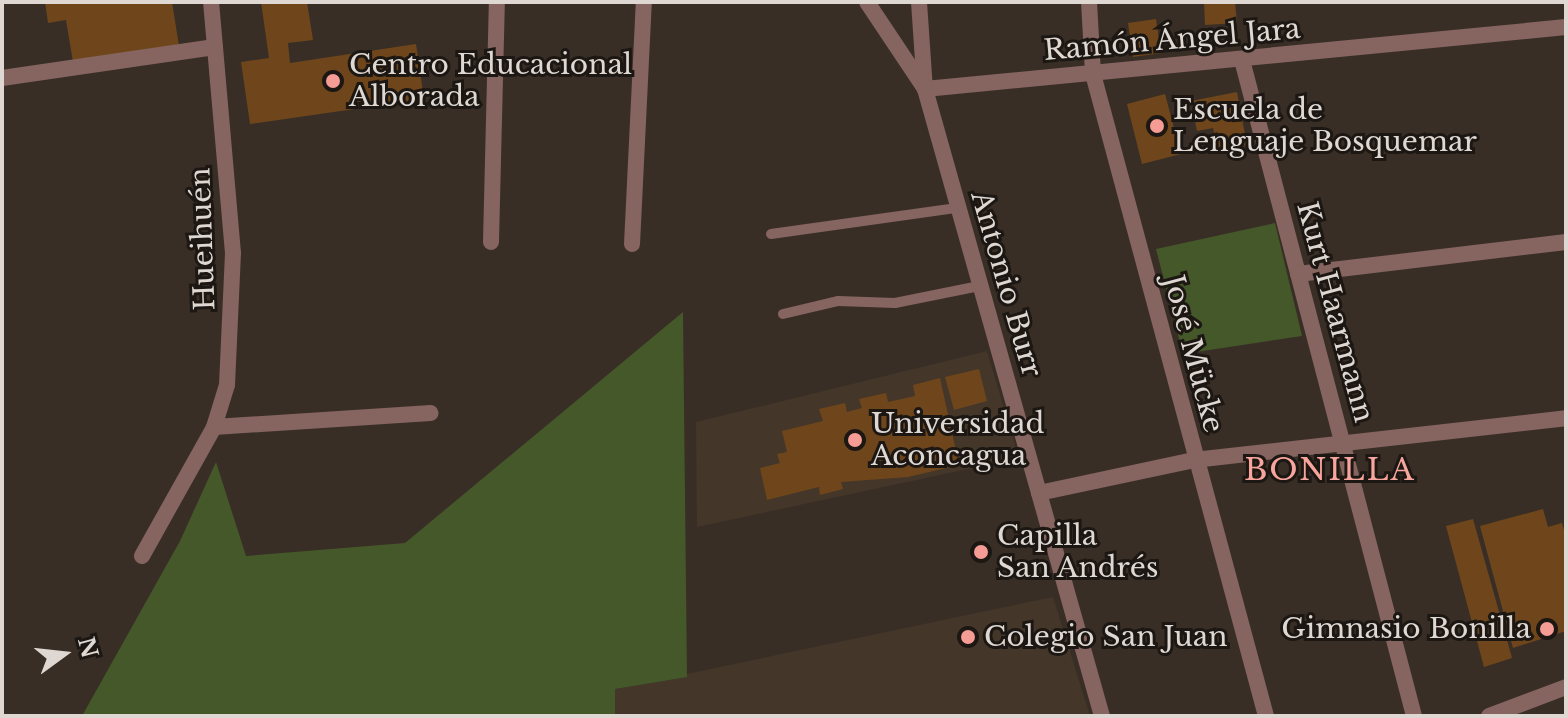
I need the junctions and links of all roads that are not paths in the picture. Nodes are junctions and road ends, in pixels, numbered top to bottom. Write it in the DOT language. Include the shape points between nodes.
graph roads {
  1 [pos="211,2"];
  2 [pos="497,2"];
  3 [pos="644,2"];
  4 [pos="867,2"];
  5 [pos="919,2"];
  6 [pos="1089,2"];
  7 [pos="1566,27"];
  8 [pos="215,47"];
  9 [pos="1242,60"];
  10 [pos="1093,74"];
  11 [pos="2,78"];
  12 [pos="925,89"];
  13 [pos="957,208"];
  14 [pos="771,234"];
  15 [pos="491,242"];
  16 [pos="1566,242"];
  17 [pos="632,244"];
  18 [pos="1298,274"];
  19 [pos="979,286"];
  20 [pos="783,314"];
  21 [pos="431,413"];
  22 [pos="1566,418"];
  23 [pos="214,427"];
  24 [pos="1342,442"];
  25 [pos="1194,460"];
  26 [pos="1039,493"];
  27 [pos="142,556"];
  28 [pos="1566,687"];
  29 [pos="1102,716"];
  30 [pos="1266,716"];
  31 [pos="1414,716"];
  32 [pos="1489,716"];
  1 -- 8 [label="street, Hueihuén"];
  2 -- 15 [label="street"];
  3 -- 17 [label="street"];
  4 -- 12 [label="street"];
  5 -- 12 [label="street, Antonio Burr"];
  6 -- 10 [label="street, José Mücke"];
  7 -- 9 [label="street, Ramón Ángel Jara"];
  8 -- 11 [label="street"];
  8 -- 23 [label="street, Hueihuén" via="233,282 227,385"];
  9 -- 10 [label="street, Ramón Ángel Jara"];
  9 -- 18 [label="street, Kurt Haarmann"];
  10 -- 12 [label="street, Ramón Ángel Jara"];
  10 -- 25 [label="street, José Mücke"];
  12 -- 13 [label="street, Antonio Burr"];
  13 -- 14 [label="lane"];
  13 -- 19 [label="street, Antonio Burr"];
  16 -- 18 [label="street"];
  18 -- 24 [label="street, Kurt Haarmann"];
  19 -- 20 [label="lane" via="895,303 838,301"];
  19 -- 26 [label="street, Antonio Burr"];
  21 -- 23 [label="street"];
  22 -- 24 [label="street"];
  23 -- 27 [label="street, Hueihuén"];
  24 -- 25 [label="street"];
  24 -- 31 [label="street, Kurt Haarmann"];
  25 -- 26 [label="street"];
  25 -- 30 [label="street, José Mücke"];
  26 -- 29 [label="street, Antonio Burr"];
  28 -- 32 [label="street"];
}
